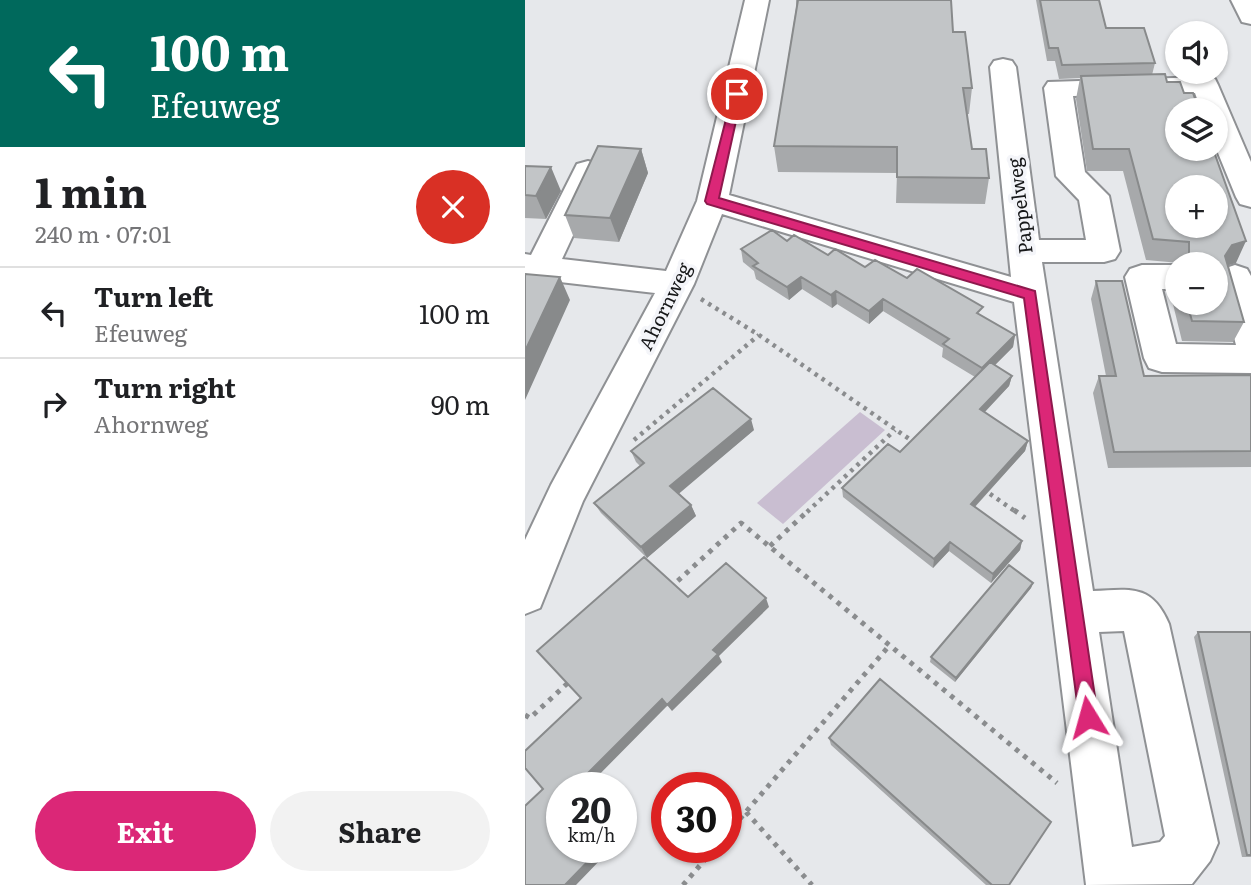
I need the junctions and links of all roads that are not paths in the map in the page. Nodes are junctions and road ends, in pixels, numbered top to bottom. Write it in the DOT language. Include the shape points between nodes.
graph roads {
  1 [pos="757,0"];
  2 [pos="1243,0"];
  3 [pos="1251,16"];
  4 [pos="1003,67"];
  5 [pos="1210,98"];
  6 [pos="1228,140"];
  7 [pos="592,162"];
  8 [pos="1251,197"];
  9 [pos="712,201"];
  10 [pos="1024,251"];
  11 [pos="1104,251"];
  12 [pos="533,266"];
  13 [pos="1142,277"];
  14 [pos="1165,277"];
  15 [pos="1234,277"];
  16 [pos="677,284"];
  17 [pos="1030,295"];
  18 [pos="1251,340"];
  19 [pos="1235,359"];
  20 [pos="1251,380"];
  21 [pos="527,579"];
  22 [pos="1074,612"];
  23 [pos="1111,881"];
  1 -- 9 [label="street, Ahornweg"];
  2 -- 3 [label="street"];
  4 -- 10 [label="street, Pappelweg"];
  5 -- 11 [label="street" via="1205,85 1058,88 1071,177 1094,196"];
  6 -- 8 [label="street"];
  7 -- 12 [label="street"];
  9 -- 16 [label="street, Ahornweg"];
  9 -- 17 [label="street"];
  10 -- 11 [label="street"];
  10 -- 17 [label="street, Pappelweg"];
  11 -- 13 [label="street"];
  12 -- 16 [label="street"];
  13 -- 14 [label="street"];
  13 -- 19 [label="street" via="1162,358"];
  15 -- 18 [label="street"];
  16 -- 21 [label="street, Ahornweg"];
  17 -- 22 [label="street, Pappelweg"];
  19 -- 20 [label="street" via="1243,380"];
  22 -- 23 [label="street, Pappelweg"];
  22 -- 23 [label="street" via="1134,610 1147,624 1192,843 1174,866"];
}
